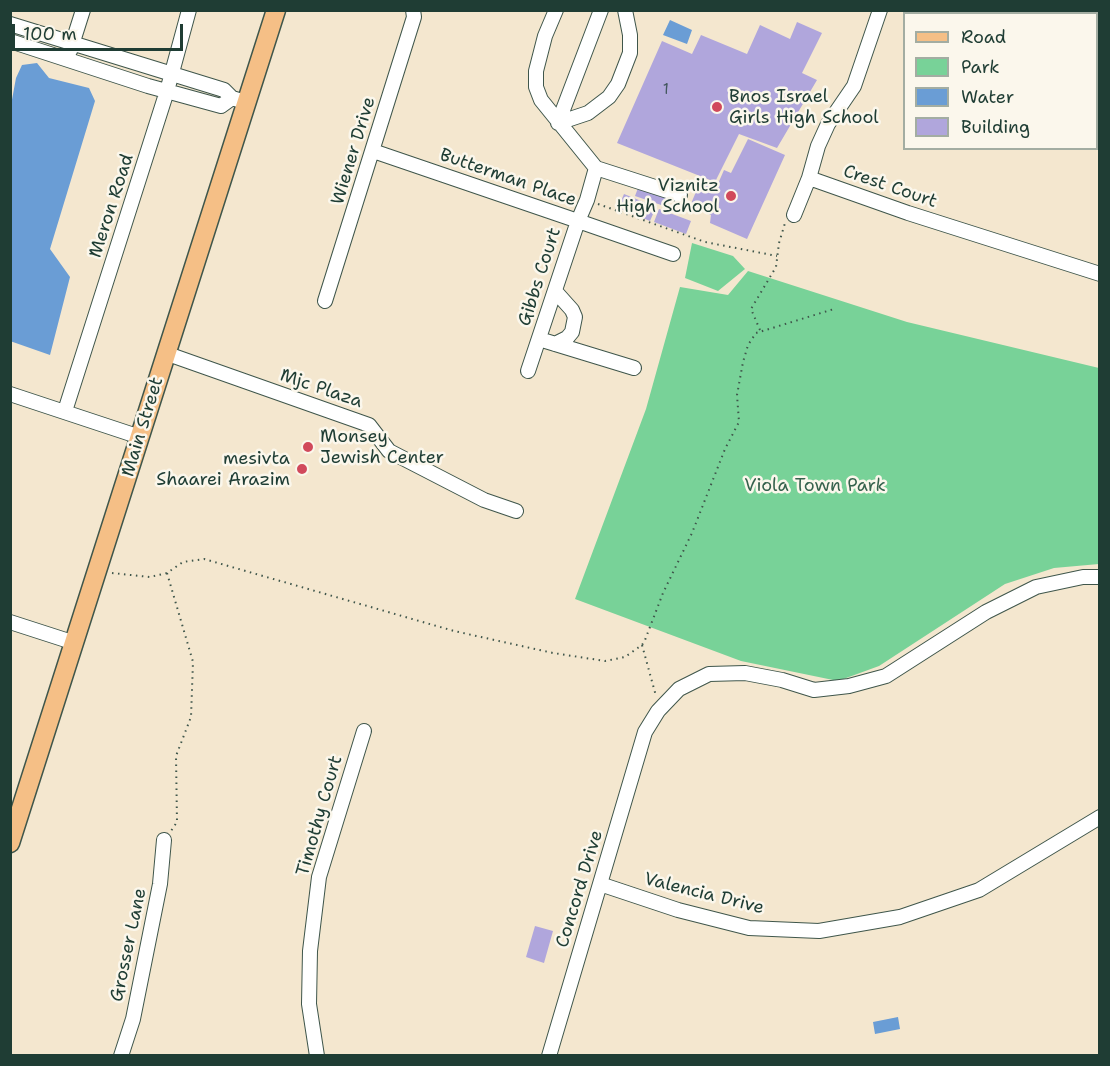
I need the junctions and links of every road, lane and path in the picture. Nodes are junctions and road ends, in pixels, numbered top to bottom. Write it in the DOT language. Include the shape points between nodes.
graph roads {
  1 [pos="83,10"];
  2 [pos="189,10"];
  3 [pos="276,10"];
  4 [pos="413,10"];
  5 [pos="556,10"];
  6 [pos="601,10"];
  7 [pos="625,10"];
  8 [pos="880,10"];
  9 [pos="10,24"];
  10 [pos="10,41"];
  11 [pos="72,43"];
  12 [pos="68,59"];
  13 [pos="171,74"];
  14 [pos="167,91"];
  15 [pos="239,100"];
  16 [pos="558,123"];
  17 [pos="373,151"];
  18 [pos="596,168"];
  19 [pos="809,177"];
  20 [pos="680,195"];
  21 [pos="587,200"];
  22 [pos="794,215"];
  23 [pos="578,221"];
  24 [pos="673,254"];
  25 [pos="777,256"];
  26 [pos="1100,274"];
  27 [pos="555,291"];
  28 [pos="325,302"];
  29 [pos="834,309"];
  30 [pos="760,332"];
  31 [pos="539,339"];
  32 [pos="555,344"];
  33 [pos="165,353"];
  34 [pos="634,368"];
  35 [pos="528,371"];
  36 [pos="10,394"];
  37 [pos="65,411"];
  38 [pos="140,437"];
  39 [pos="516,511"];
  40 [pos="109,572"];
  41 [pos="167,573"];
  42 [pos="1100,577"];
  43 [pos="10,622"];
  44 [pos="75,643"];
  45 [pos="642,645"];
  46 [pos="665,704"];
  47 [pos="364,731"];
  48 [pos="1100,817"];
  49 [pos="164,840"];
  50 [pos="10,843"];
  51 [pos="600,884"];
  52 [pos="121,1056"];
  53 [pos="317,1056"];
  54 [pos="549,1056"];
  1 -- 11 [label="street"];
  2 -- 13 [label="street, Meron Road"];
  3 -- 15 [label="main road, Main Street"];
  4 -- 17 [label="street, Wiener Drive" via="414,18"];
  5 -- 16 [label="street" via="544,36 536,87"];
  6 -- 16 [label="street"];
  7 -- 16 [label="street" via="630,53 618,84 609,97 588,113"];
  8 -- 19 [label="street" via="854,86 828,124"];
  9 -- 11 [label="street"];
  10 -- 12 [label="street"];
  11 -- 12 [label="street"];
  11 -- 13 [label="street"];
  12 -- 14 [label="street"];
  13 -- 14 [label="street, Meron Road"];
  13 -- 15 [label="street" via="224,90"];
  14 -- 15 [label="street" via="221,106"];
  14 -- 37 [label="street, Meron Road"];
  15 -- 33 [label="main road, Main Street"];
  16 -- 18 [label="street"];
  17 -- 23 [label="street, Butterman Place"];
  17 -- 28 [label="street, Wiener Drive"];
  18 -- 20 [label="street"];
  18 -- 21 [label="street, Butterman Place"];
  19 -- 22 [label="street"];
  19 -- 26 [label="street, Crest Court"];
  21 -- 23 [label="street, Butterman Place"];
  21 -- 25 [label="path" via="705,242"];
  22 -- 25 [label="path" via="784,224"];
  23 -- 24 [label="street, Gibbs Court"];
  23 -- 27 [label="street, Gibbs Court"];
  25 -- 30 [label="path" via="776,267 751,309"];
  27 -- 31 [label="street, Gibbs Court"];
  27 -- 32 [label="street" via="575,317 572,332"];
  29 -- 30 [label="path"];
  30 -- 45 [label="path" via="748,345 743,362 737,395 739,422"];
  31 -- 32 [label="street"];
  31 -- 35 [label="street, Gibbs Court"];
  32 -- 34 [label="street"];
  33 -- 38 [label="main road, Main Street"];
  33 -- 39 [label="street, Mjc Plaza" via="369,425 389,451 484,500"];
  36 -- 37 [label="street"];
  37 -- 38 [label="street"];
  38 -- 44 [label="main road, Main Street"];
  40 -- 41 [label="path" via="150,577"];
  41 -- 45 [label="path" via="183,562 204,559 454,631 605,661 625,657"];
  41 -- 49 [label="path" via="193,662 191,717 176,756 177,822"];
  42 -- 46 [label="street, Concord Drive" via="1036,587 986,612 886,676 814,690 745,673 709,674 679,689"];
  43 -- 44 [label="street"];
  44 -- 50 [label="main road, Main Street"];
  45 -- 46 [label="path" via="656,695"];
  46 -- 51 [label="street, Concord Drive" via="645,732"];
  47 -- 53 [label="street, Timothy Court" via="319,878 309,1004"];
  48 -- 51 [label="street, Valencia Drive" via="978,890 900,917 819,932 749,928"];
  49 -- 52 [label="street, Grosser Lane" via="160,884 133,1019"];
  51 -- 54 [label="street, Concord Drive"];
}
